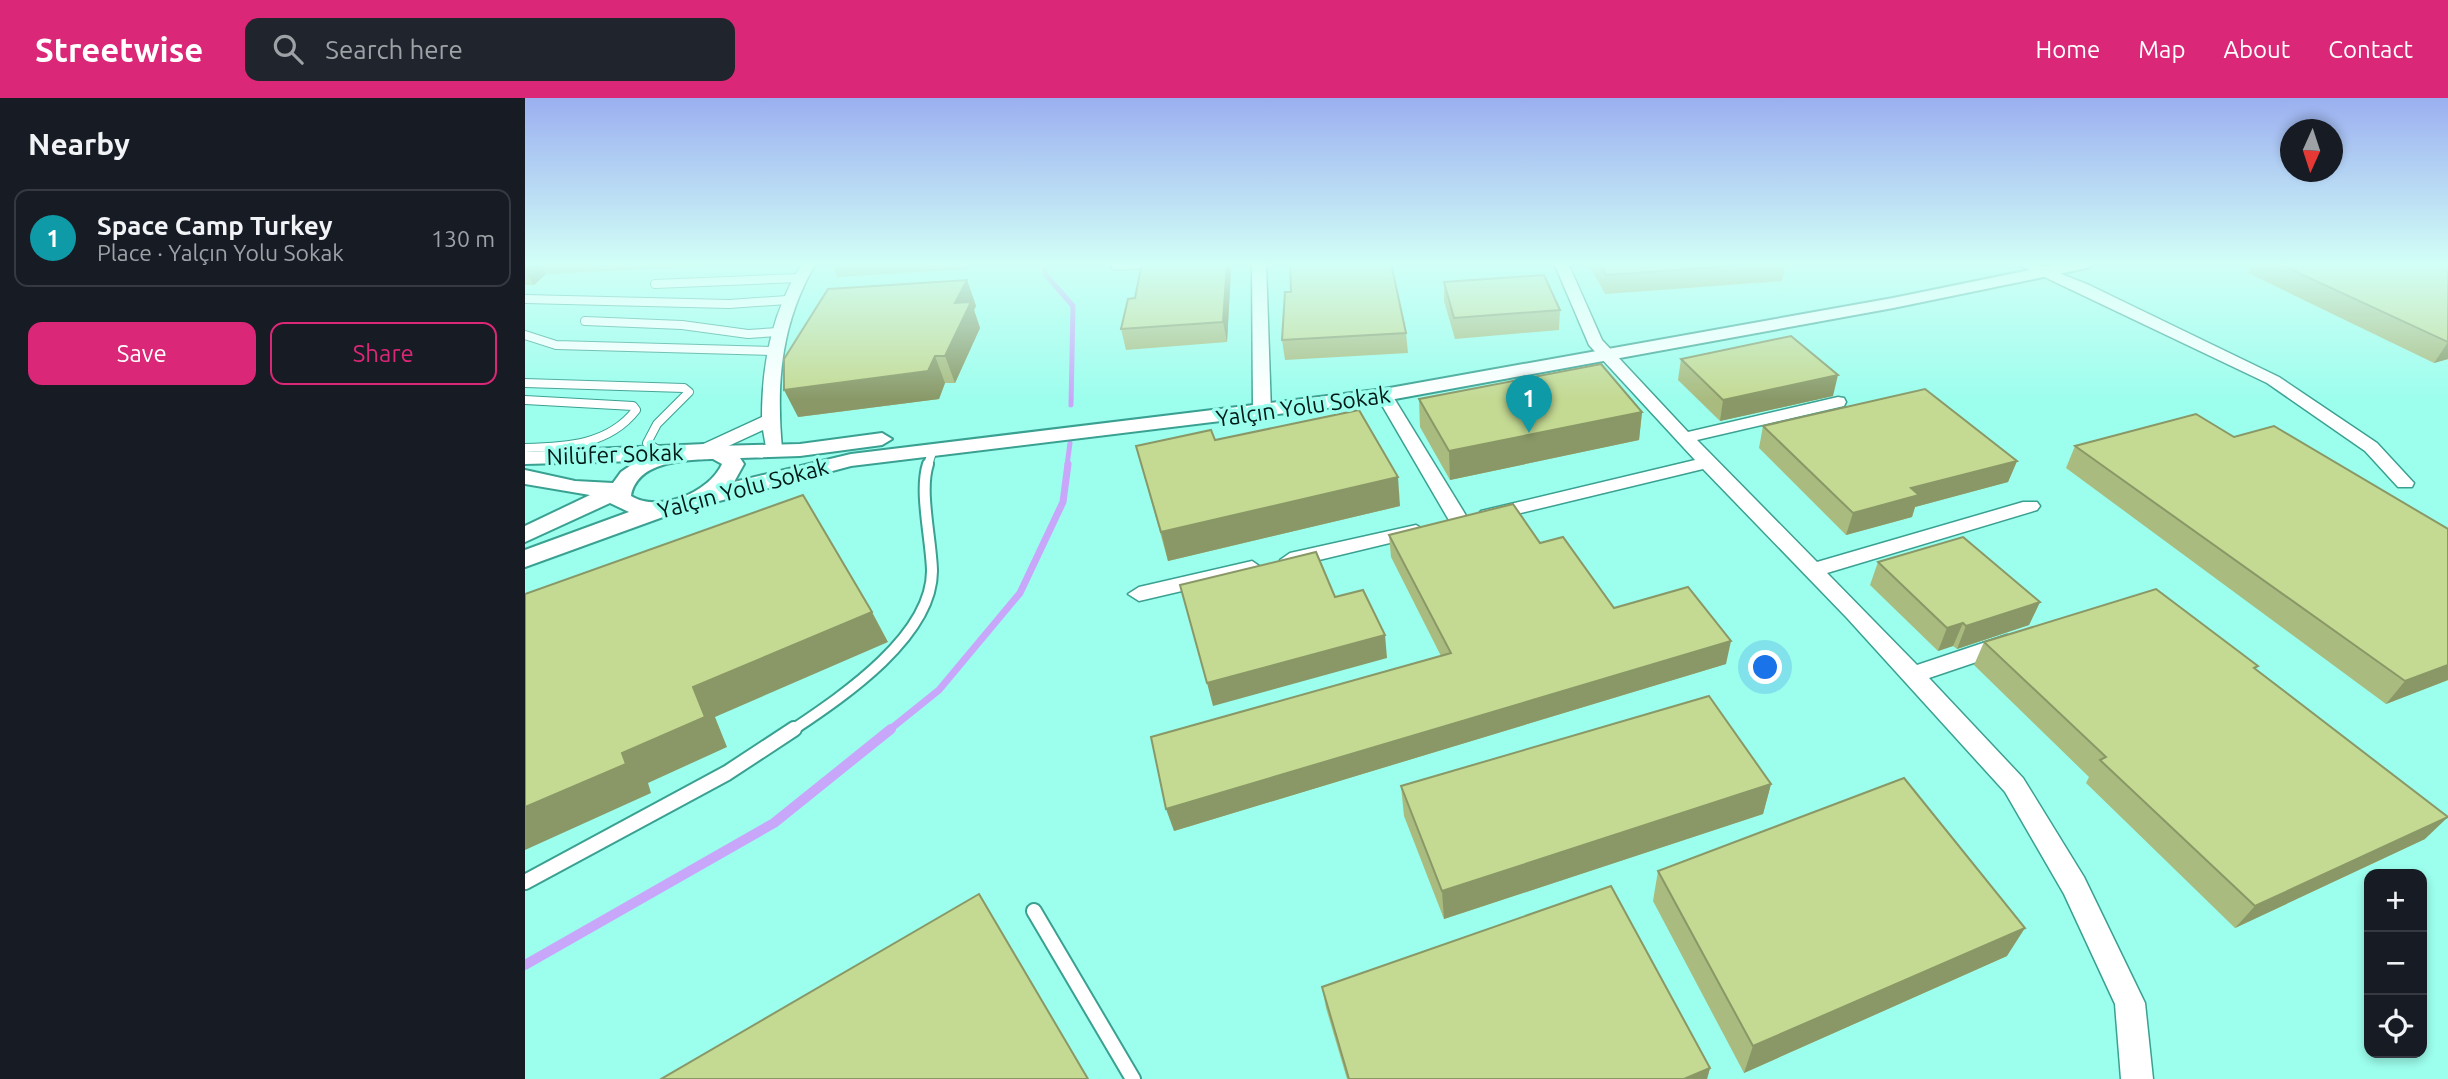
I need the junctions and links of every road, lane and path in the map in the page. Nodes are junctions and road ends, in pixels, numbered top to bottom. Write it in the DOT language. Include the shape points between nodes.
graph roads {
  1 [pos="785,309"];
  2 [pos="1260,309"];
  3 [pos="1583,309"];
  4 [pos="1798,309"];
  5 [pos="1831,309"];
  6 [pos="2125,309"];
  7 [pos="585,321"];
  8 [pos="778,332"];
  9 [pos="525,334"];
  10 [pos="1602,349"];
  11 [pos="775,351"];
  12 [pos="525,383"];
  13 [pos="1384,395"];
  14 [pos="525,400"];
  15 [pos="1838,402"];
  16 [pos="1261,404"];
  17 [pos="770,420"];
  18 [pos="1685,438"];
  19 [pos="525,448"];
  20 [pos="773,449"];
  21 [pos="933,449"];
  22 [pos="705,450"];
  23 [pos="661,452"];
  24 [pos="525,457"];
  25 [pos="1708,463"];
  26 [pos="525,477"];
  27 [pos="2405,483"];
  28 [pos="619,490"];
  29 [pos="675,506"];
  30 [pos="2030,506"];
  31 [pos="1459,522"];
  32 [pos="525,535"];
  33 [pos="525,559"];
  34 [pos="1812,570"];
  35 [pos="1139,594"];
  36 [pos="2026,636"];
  37 [pos="1913,675"];
  38 [pos="525,882"];
  39 [pos="1034,911"];
  40 [pos="1133,1079"];
  41 [pos="2137,1079"];
  1 -- 8 [label="street"];
  2 -- 16 [label="street"];
  3 -- 10 [label="street"];
  4 -- 10 [label="street, Yalçın Yolu Sokak"];
  5 -- 10 [label="street, Yalçın Yolu Sokak"];
  6 -- 27 [label="street" via="2273,380 2371,447"];
  7 -- 8 [label="lane" via="682,325 748,334"];
  8 -- 11 [label="street"];
  9 -- 11 [label="lane" via="556,345"];
  10 -- 13 [label="street, Yalçın Yolu Sokak"];
  10 -- 16 [label="street, Yalçın Yolu Sokak" via="1378,380"];
  10 -- 18 [label="street"];
  11 -- 17 [label="street"];
  12 -- 23 [label="lane" via="684,388 689,392 649,434 646,443"];
  13 -- 16 [label="street, Yalçın Yolu Sokak"];
  13 -- 31 [label="street"];
  14 -- 19 [label="lane" via="633,406 636,410 622,425 594,439"];
  15 -- 18 [label="street"];
  16 -- 20 [label="street, Yalçın Yolu Sokak" via="990,425 800,450"];
  16 -- 21 [label="street, Yalçın Yolu Sokak"];
  17 -- 20 [label="street"];
  17 -- 22 [label="street"];
  18 -- 25 [label="street"];
  20 -- 22 [label="street, Yalçın Yolu Sokak"];
  21 -- 29 [label="street, Yalçın Yolu Sokak" via="824,466"];
  21 -- 38 [label="lane" via="922,482 932,575 925,602 897,646 839,699 727,773"];
  22 -- 23 [label="street, Nilüfer Sokak"];
  22 -- 28 [label="street" via="652,462"];
  22 -- 29 [label="street" via="729,457 731,472 711,491"];
  23 -- 24 [label="street, Nilüfer Sokak"];
  25 -- 31 [label="street"];
  25 -- 34 [label="street"];
  26 -- 28 [label="street, Nilüfer Sokak" via="575,488"];
  28 -- 29 [label="street" via="619,499 626,505 647,509"];
  28 -- 32 [label="street"];
  29 -- 33 [label="street, Yalçın Yolu Sokak" via="601,527"];
  30 -- 34 [label="street"];
  31 -- 35 [label="street"];
  34 -- 37 [label="street"];
  36 -- 37 [label="street"];
  37 -- 41 [label="street" via="2014,785 2074,886 2130,1003"];
  39 -- 40 [label="lane"];
}
